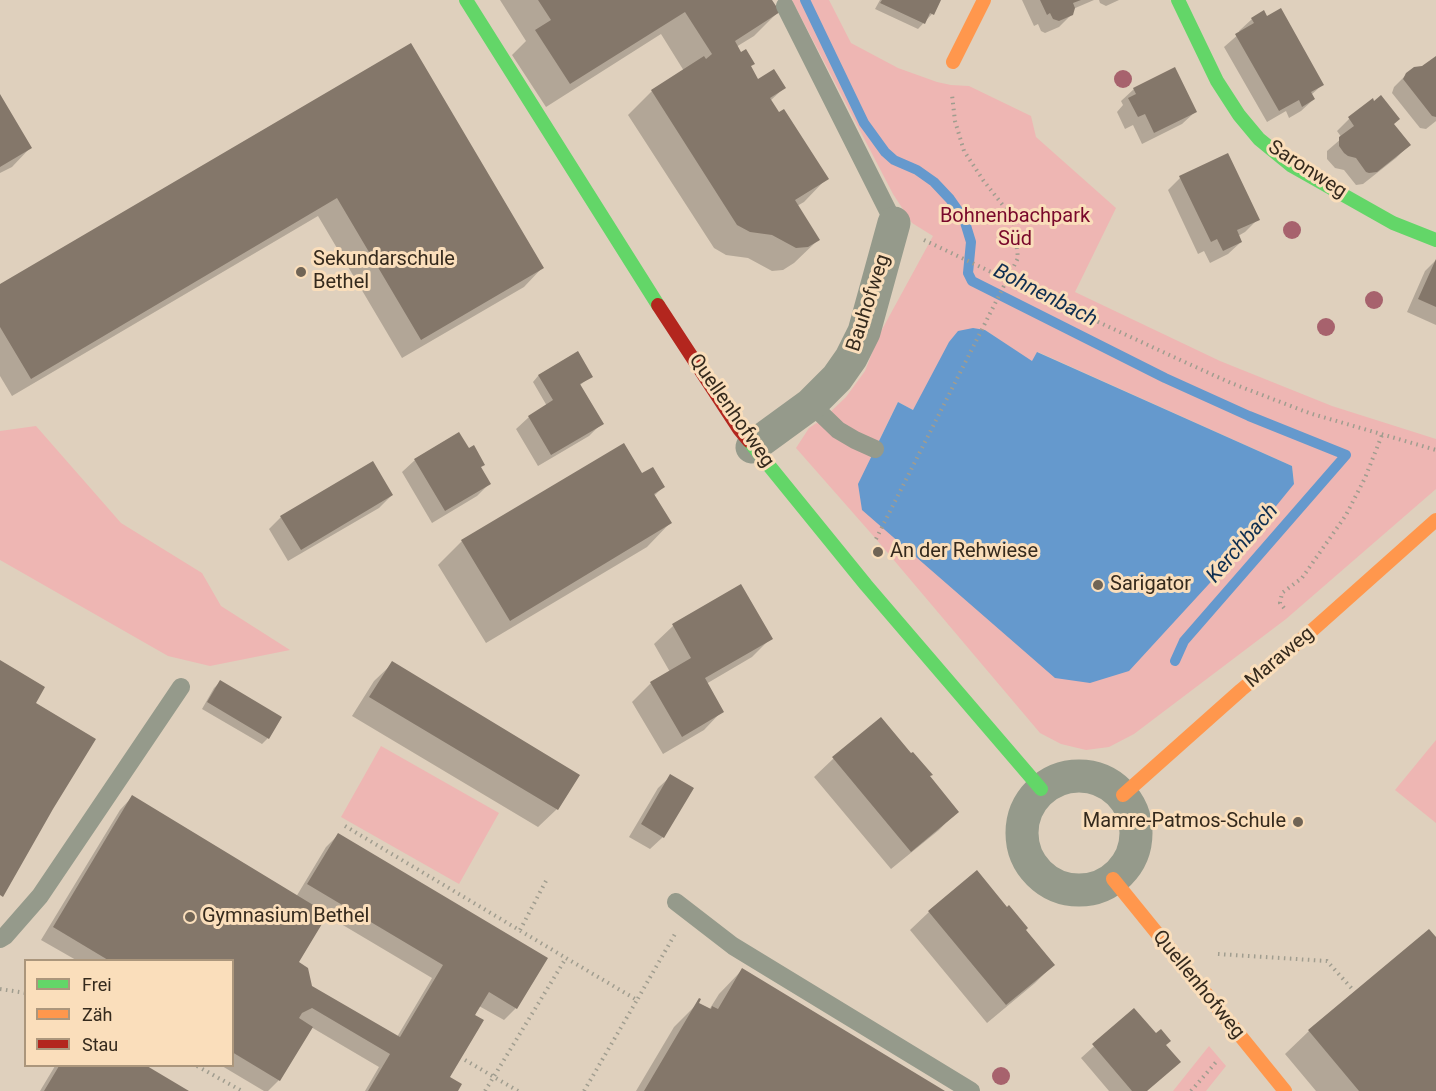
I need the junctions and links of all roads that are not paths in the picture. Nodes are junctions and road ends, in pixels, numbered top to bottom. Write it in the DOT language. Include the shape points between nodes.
graph roads {
  1 [pos="466,0"];
  2 [pos="984,0"];
  3 [pos="1178,0"];
  4 [pos="786,6"];
  5 [pos="953,62"];
  6 [pos="894,223"];
  7 [pos="1436,240"];
  8 [pos="811,404"];
  9 [pos="752,447"];
  10 [pos="875,449"];
  11 [pos="1436,520"];
  12 [pos="181,687"];
  13 [pos="1041,789"];
  14 [pos="1123,795"];
  15 [pos="1113,879"];
  16 [pos="676,902"];
  17 [pos="0,939"];
  18 [pos="971,1091"];
  19 [pos="1285,1091"];
  1 -- 9 [label="street, Quellenhofweg"];
  2 -- 5 [label="street"];
  3 -- 7 [label="street, Saronweg" via="1217,81 1259,139 1292,166 1383,218"];
  4 -- 6 [label="lane"];
  6 -- 8 [label="street, Bauhofweg" via="864,332 852,358"];
  8 -- 9 [label="street, Bauhofweg"];
  8 -- 10 [label="lane" via="838,430"];
  9 -- 13 [label="street, Quellenhofweg"];
  11 -- 14 [label="street, Maraweg"];
  12 -- 17 [label="lane" via="40,896"];
  13 -- 14 [label="street" via="1058,779 1077,775 1096,778"];
  13 -- 15 [label="street" via="1022,822 1022,842 1028,860 1040,876 1057,886 1076,890 1096,888"];
  14 -- 15 [label="street" via="1133,813 1136,842 1124,869"];
  15 -- 19 [label="street, Quellenhofweg"];
  16 -- 18 [label="lane" via="733,946"];
}
